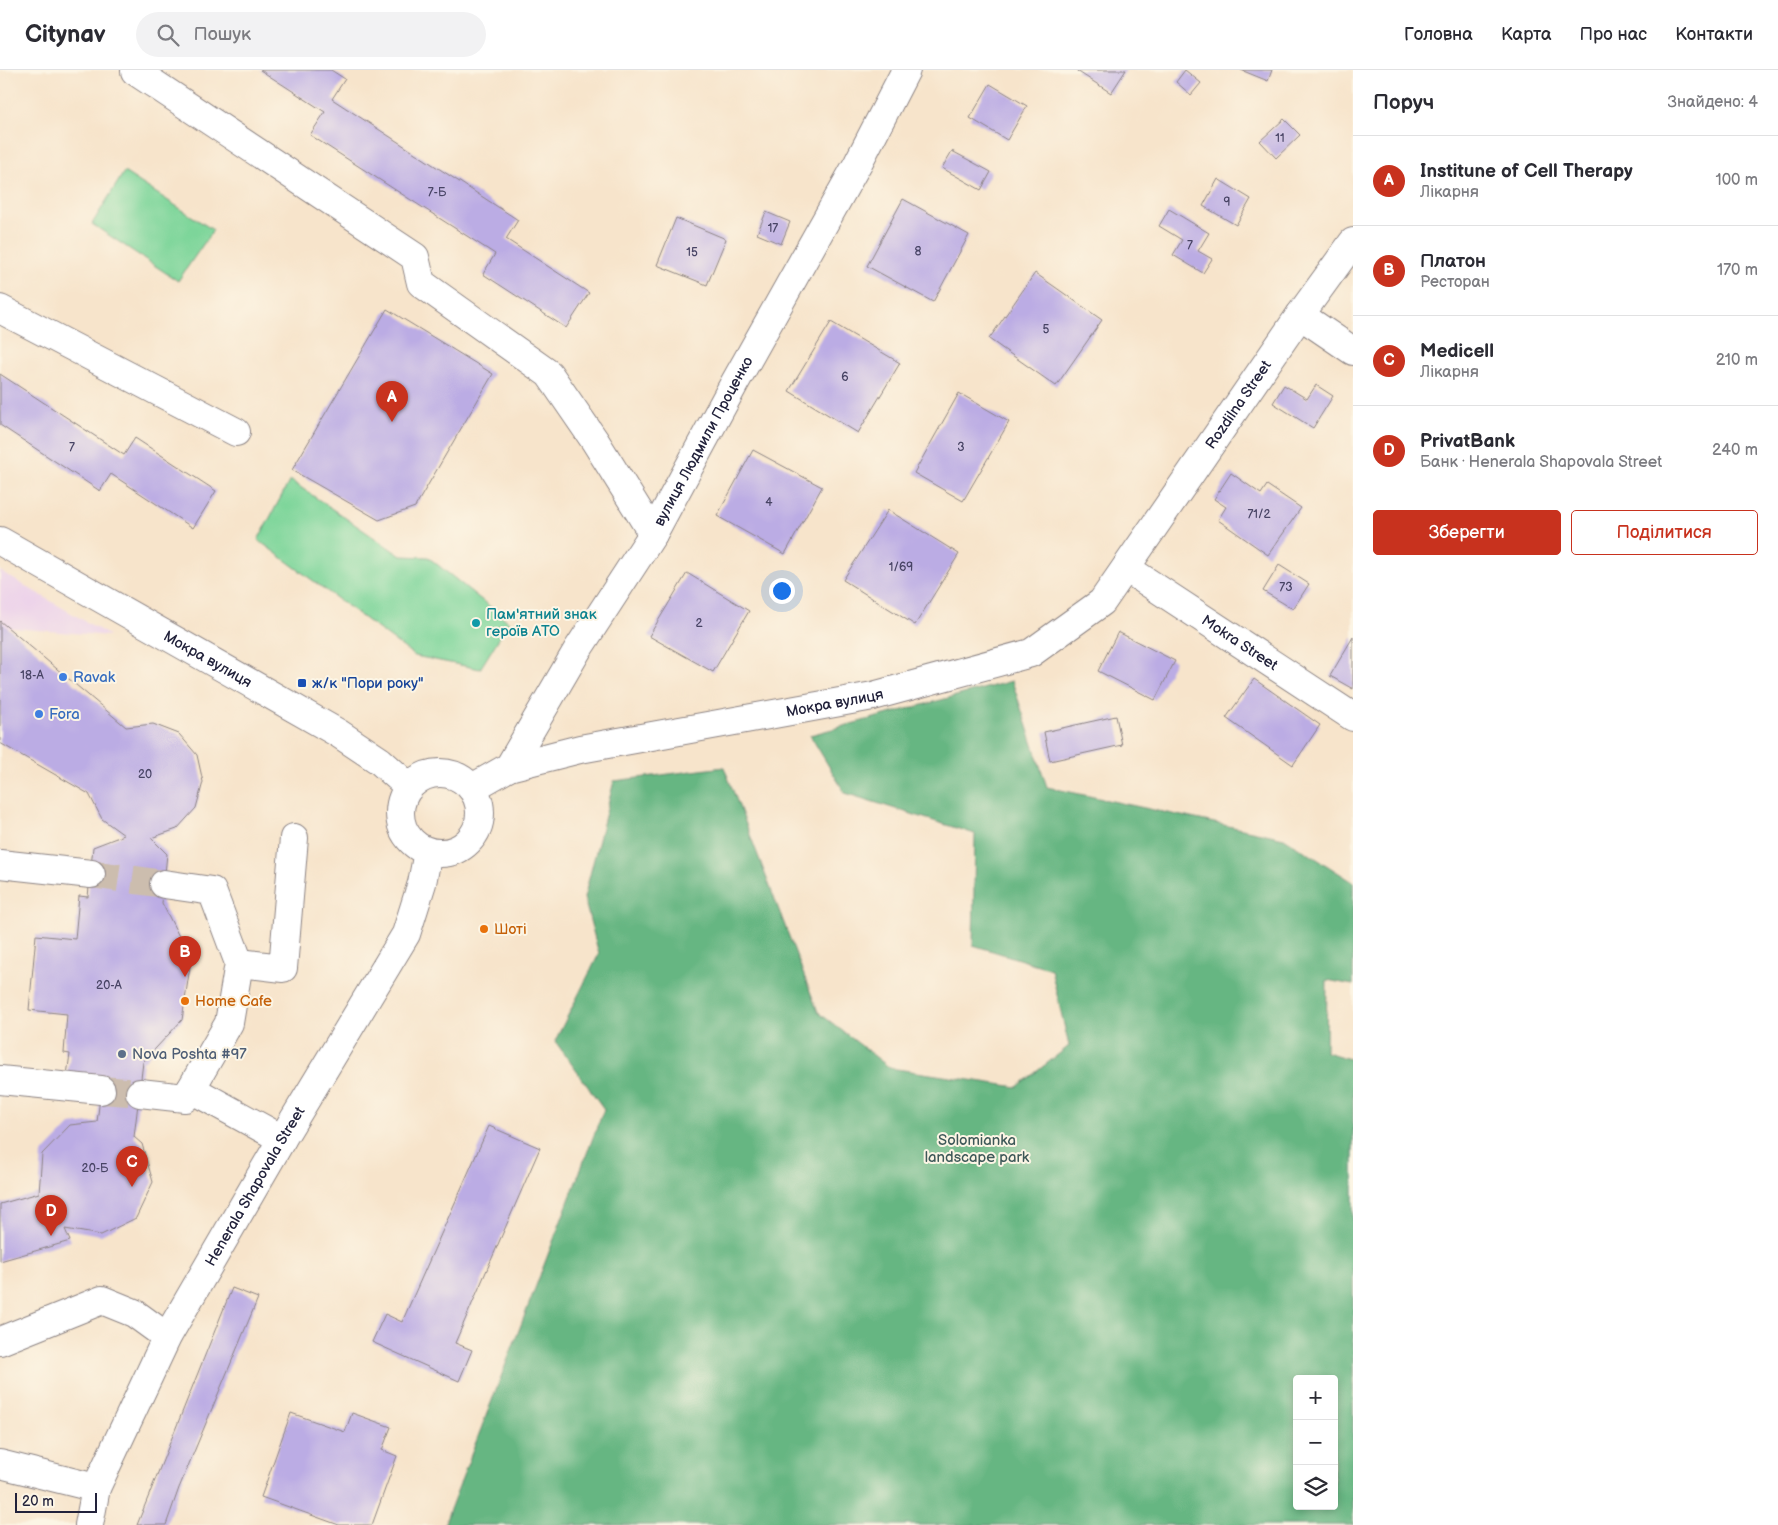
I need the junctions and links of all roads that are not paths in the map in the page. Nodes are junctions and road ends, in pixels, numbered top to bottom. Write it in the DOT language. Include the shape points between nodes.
graph roads {
  1 [pos="906,70"];
  2 [pos="134,71"];
  3 [pos="1353,242"];
  4 [pos="0,309"];
  5 [pos="1300,315"];
  6 [pos="1353,351"];
  7 [pos="236,432"];
  8 [pos="653,534"];
  9 [pos="0,541"];
  10 [pos="1126,568"];
  11 [pos="1353,717"];
  12 [pos="509,767"];
  13 [pos="409,787"];
  14 [pos="472,788"];
  15 [pos="294,838"];
  16 [pos="428,852"];
  17 [pos="0,864"];
  18 [pos="91,874"];
  19 [pos="164,884"];
  20 [pos="239,963"];
  21 [pos="0,1080"];
  22 [pos="191,1089"];
  23 [pos="101,1090"];
  24 [pos="140,1093"];
  25 [pos="282,1139"];
  26 [pos="167,1337"];
  27 [pos="0,1341"];
  28 [pos="0,1464"];
  29 [pos="96,1488"];
  30 [pos="89,1525"];
  1 -- 8 [label="street, вулиця Людмили Проценко"];
  2 -- 8 [label="street" via="415,257 421,283 549,374"];
  3 -- 5 [label="street, Rozdilna Street"];
  4 -- 7 [label="street"];
  5 -- 6 [label="street"];
  5 -- 10 [label="street, Rozdilna Street"];
  8 -- 12 [label="street, вулиця Людмили Проценко" via="578,649"];
  9 -- 13 [label="street, Мокра вулиця" via="338,733 380,761"];
  10 -- 11 [label="street, Mokra Street"];
  10 -- 12 [label="street, Мокра вулиця" via="1102,602 1031,653 873,696 580,749"];
  12 -- 14 [label="street"];
  13 -- 14 [label="street" via="426,774 439,772 451,774"];
  13 -- 16 [label="street" via="401,802 401,827 417,847"];
  14 -- 16 [label="street" via="480,812 473,836 454,851"];
  15 -- 20 [label="street" via="283,968"];
  16 -- 25 [label="street, Henerala Shapovala Street" via="406,934"];
  17 -- 18 [label="street"];
  19 -- 20 [label="street" via="212,890"];
  20 -- 22 [label="street" via="229,1022"];
  21 -- 23 [label="street"];
  22 -- 24 [label="street" via="185,1098"];
  22 -- 25 [label="street"];
  25 -- 26 [label="street, Henerala Shapovala Street"];
  26 -- 27 [label="street" via="134,1313 102,1300"];
  26 -- 29 [label="street, Henerala Shapovala Street"];
  28 -- 29 [label="street"];
  29 -- 30 [label="street, Henerala Shapovala Street"];
}
